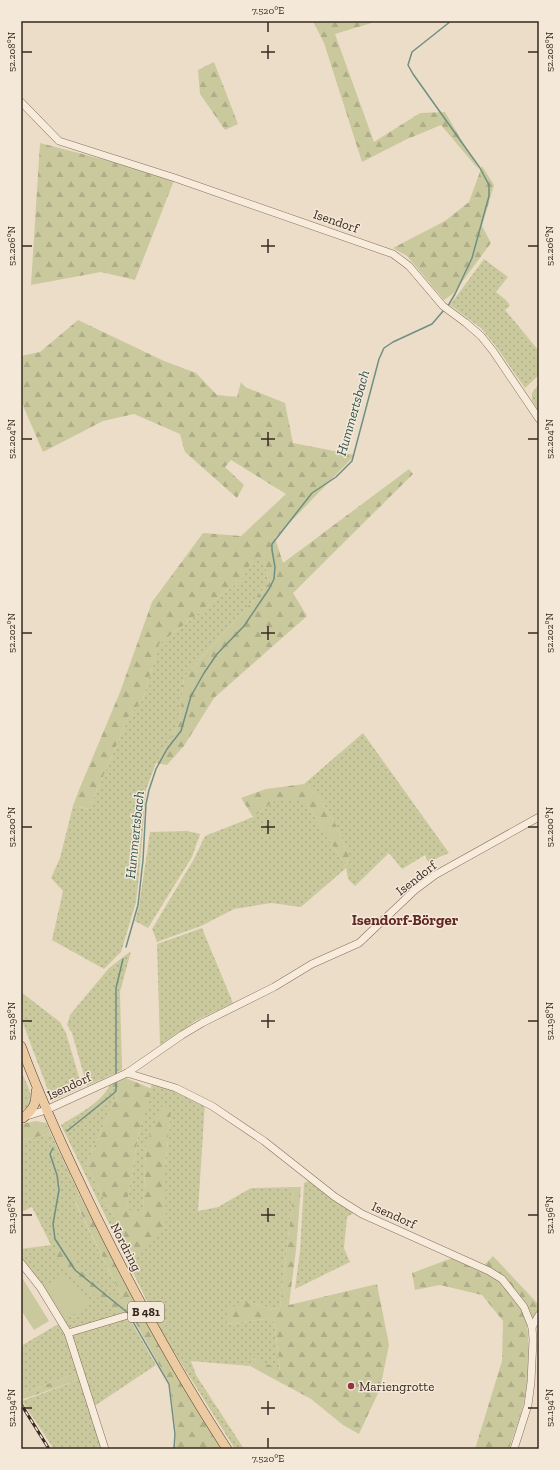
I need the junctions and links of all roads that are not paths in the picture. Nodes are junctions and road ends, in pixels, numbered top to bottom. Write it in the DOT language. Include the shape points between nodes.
graph roads {
  1 [pos="21,102"];
  2 [pos="539,419"];
  3 [pos="539,817"];
  4 [pos="21,1046"];
  5 [pos="124,1074"];
  6 [pos="36,1085"];
  7 [pos="46,1110"];
  8 [pos="22,1118"];
  9 [pos="21,1263"];
  10 [pos="539,1315"];
  11 [pos="125,1316"];
  12 [pos="532,1326"];
  13 [pos="68,1333"];
  14 [pos="105,1449"];
  15 [pos="227,1449"];
  16 [pos="514,1449"];
  1 -- 2 [label="street, Isendorf" via="60,141 393,254 409,266 446,308 481,336 494,351"];
  3 -- 5 [label="street, Isendorf" via="415,890 359,944 312,964 274,987 202,1023"];
  4 -- 6 [label="main road, Nordring / B 481"];
  5 -- 7 [label="street, Isendorf"];
  5 -- 12 [label="street, Isendorf" via="176,1088 212,1106 264,1141 335,1198 362,1214 502,1279 524,1307"];
  6 -- 7 [label="main road, Nordring / B 481"];
  6 -- 8 [label="main road" via="35,1105"];
  7 -- 8 [label="street, Isendorf"];
  7 -- 15 [label="main road, Nordring / B 481" via="73,1171 124,1272 166,1350"];
  9 -- 13 [label="street" via="40,1287"];
  10 -- 12 [label="street"];
  11 -- 13 [label="street"];
  12 -- 16 [label="street, Isendorf" via="528,1405"];
  13 -- 14 [label="street"];
}
